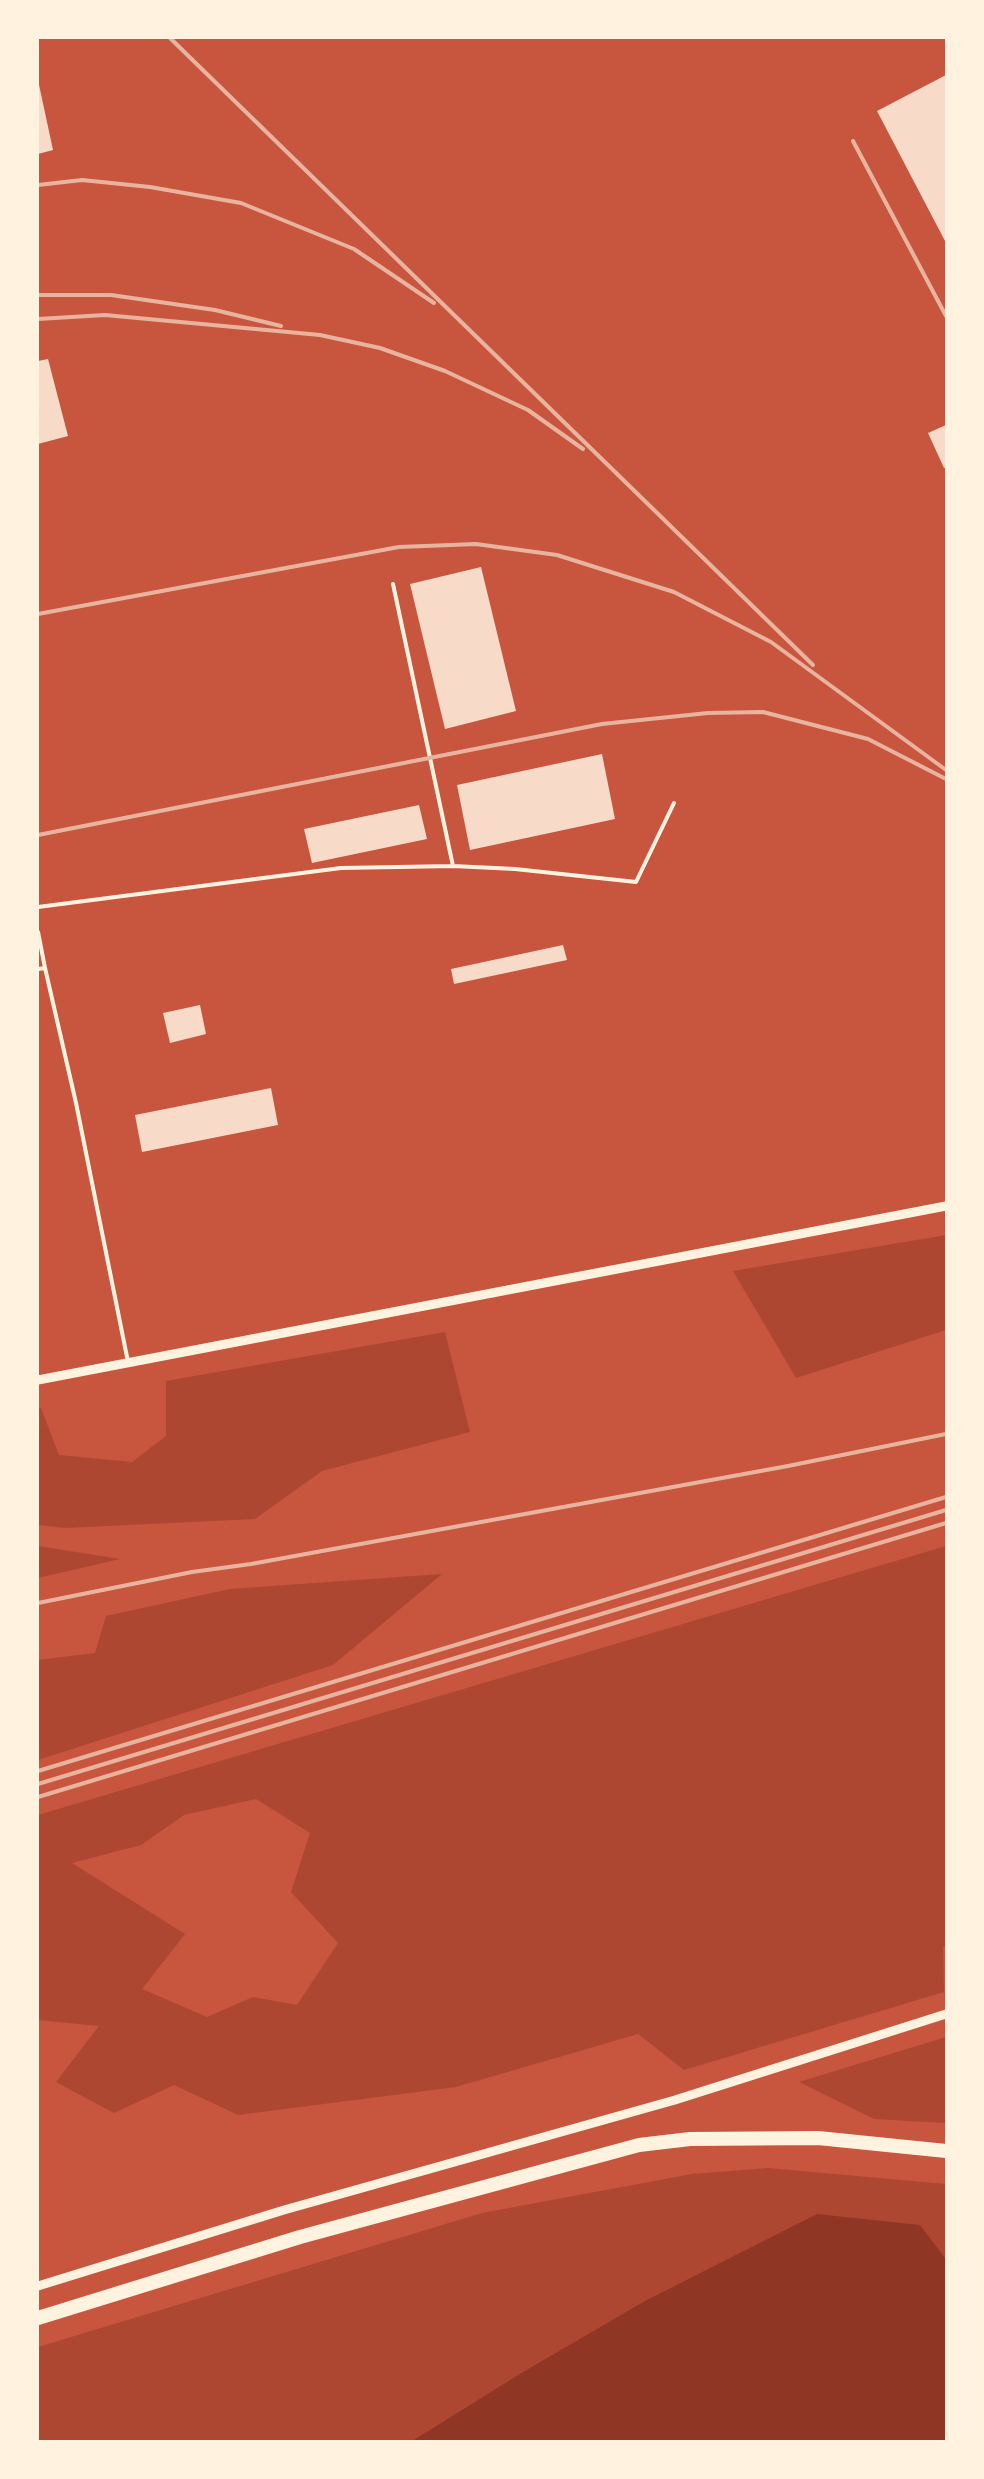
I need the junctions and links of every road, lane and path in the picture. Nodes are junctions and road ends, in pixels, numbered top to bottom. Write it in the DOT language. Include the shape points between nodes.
graph roads {
  1 [pos="393,584"];
  2 [pos="674,803"];
  3 [pos="453,866"];
  4 [pos="38,907"];
  5 [pos="38,932"];
  6 [pos="45,968"];
  7 [pos="38,969"];
  8 [pos="946,1206"];
  9 [pos="128,1362"];
  10 [pos="38,1380"];
  11 [pos="946,2014"];
  12 [pos="946,2151"];
  13 [pos="38,2286"];
  14 [pos="38,2318"];
  1 -- 3 [label="lane"];
  2 -- 3 [label="lane" via="636,882"];
  3 -- 4 [label="lane" via="341,868"];
  5 -- 6 [label="lane"];
  6 -- 7 [label="lane"];
  6 -- 9 [label="lane" via="76,1103"];
  8 -- 9 [label="street"];
  9 -- 10 [label="street"];
  11 -- 13 [label="street" via="674,2100 284,2210"];
  12 -- 14 [label="highway" via="818,2138 690,2139 638,2145 300,2237"];
}
